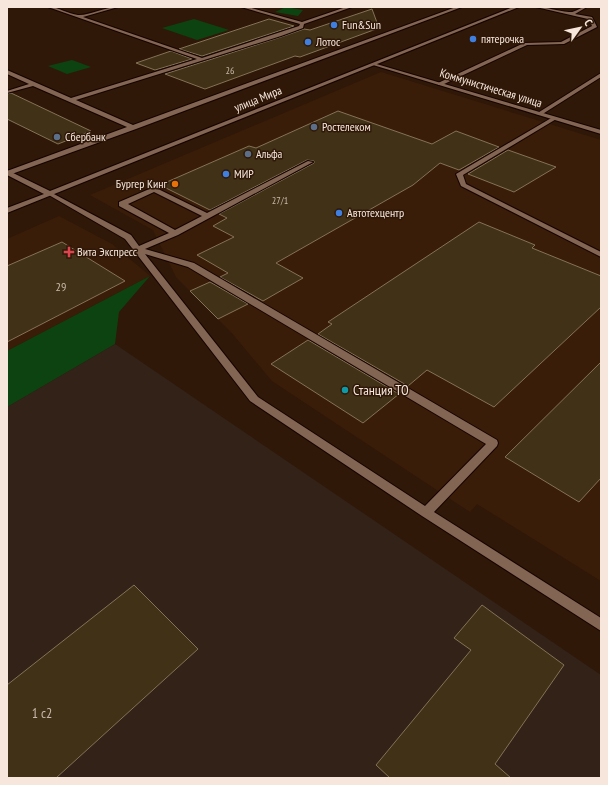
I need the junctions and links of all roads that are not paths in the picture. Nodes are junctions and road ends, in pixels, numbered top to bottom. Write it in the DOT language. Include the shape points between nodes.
graph roads {
  1 [pos="50,7"];
  2 [pos="116,7"];
  3 [pos="243,7"];
  4 [pos="350,7"];
  5 [pos="460,7"];
  6 [pos="517,7"];
  7 [pos="538,7"];
  8 [pos="585,7"];
  9 [pos="571,14"];
  10 [pos="78,17"];
  11 [pos="302,23"];
  12 [pos="595,27"];
  13 [pos="601,28"];
  14 [pos="279,35"];
  15 [pos="288,38"];
  16 [pos="327,50"];
  17 [pos="337,53"];
  18 [pos="201,60"];
  19 [pos="376,64"];
  20 [pos="7,72"];
  21 [pos="14,75"];
  22 [pos="601,75"];
  23 [pos="7,77"];
  24 [pos="33,84"];
  25 [pos="440,84"];
  26 [pos="8,92"];
  27 [pos="72,100"];
  28 [pos="539,114"];
  29 [pos="555,118"];
  30 [pos="134,128"];
  31 [pos="601,132"];
  32 [pos="310,162"];
  33 [pos="8,172"];
  34 [pos="50,194"];
  35 [pos="7,211"];
  36 [pos="207,216"];
  37 [pos="175,233"];
  38 [pos="138,249"];
  39 [pos="601,255"];
  40 [pos="426,513"];
  41 [pos="601,625"];
  1 -- 10 [label="main road"];
  2 -- 10 [label="main road"];
  3 -- 11 [label="main road"];
  4 -- 11 [label="main road"];
  5 -- 17 [label="main road"];
  6 -- 19 [label="main road, улица Мира"];
  7 -- 9 [label="main road"];
  8 -- 9 [label="main road"];
  9 -- 12 [label="main road" via="590,18"];
  10 -- 18 [label="main road"];
  11 -- 14 [label="main road" via="302,27"];
  12 -- 13 [label="main road"];
  12 -- 25 [label="main road" via="562,43 526,44"];
  14 -- 15 [label="main road"];
  14 -- 18 [label="main road"];
  16 -- 17 [label="main road"];
  17 -- 30 [label="main road"];
  18 -- 27 [label="main road"];
  19 -- 25 [label="main road, Коммунистическая улица"];
  19 -- 34 [label="main road, улица Мира"];
  20 -- 21 [label="main road"];
  21 -- 23 [label="main road"];
  21 -- 24 [label="main road"];
  22 -- 28 [label="main road"];
  24 -- 26 [label="main road"];
  24 -- 27 [label="main road"];
  25 -- 28 [label="main road, Коммунистическая улица"];
  27 -- 30 [label="main road"];
  28 -- 29 [label="main road, Коммунистическая улица"];
  29 -- 31 [label="main road, Коммунистическая улица"];
  29 -- 39 [label="main road" via="460,174 463,185"];
  30 -- 33 [label="main road"];
  32 -- 36 [label="main road"];
  33 -- 34 [label="main road"];
  34 -- 35 [label="main road, улица Мира"];
  34 -- 38 [label="main road" via="128,237"];
  36 -- 37 [label="main road"];
  36 -- 37 [label="main road" via="154,189 122,204"];
  37 -- 38 [label="main road"];
  38 -- 40 [label="main road" via="254,399"];
  38 -- 40 [label="main road" via="191,265 493,443"];
  40 -- 41 [label="main road"];
}
